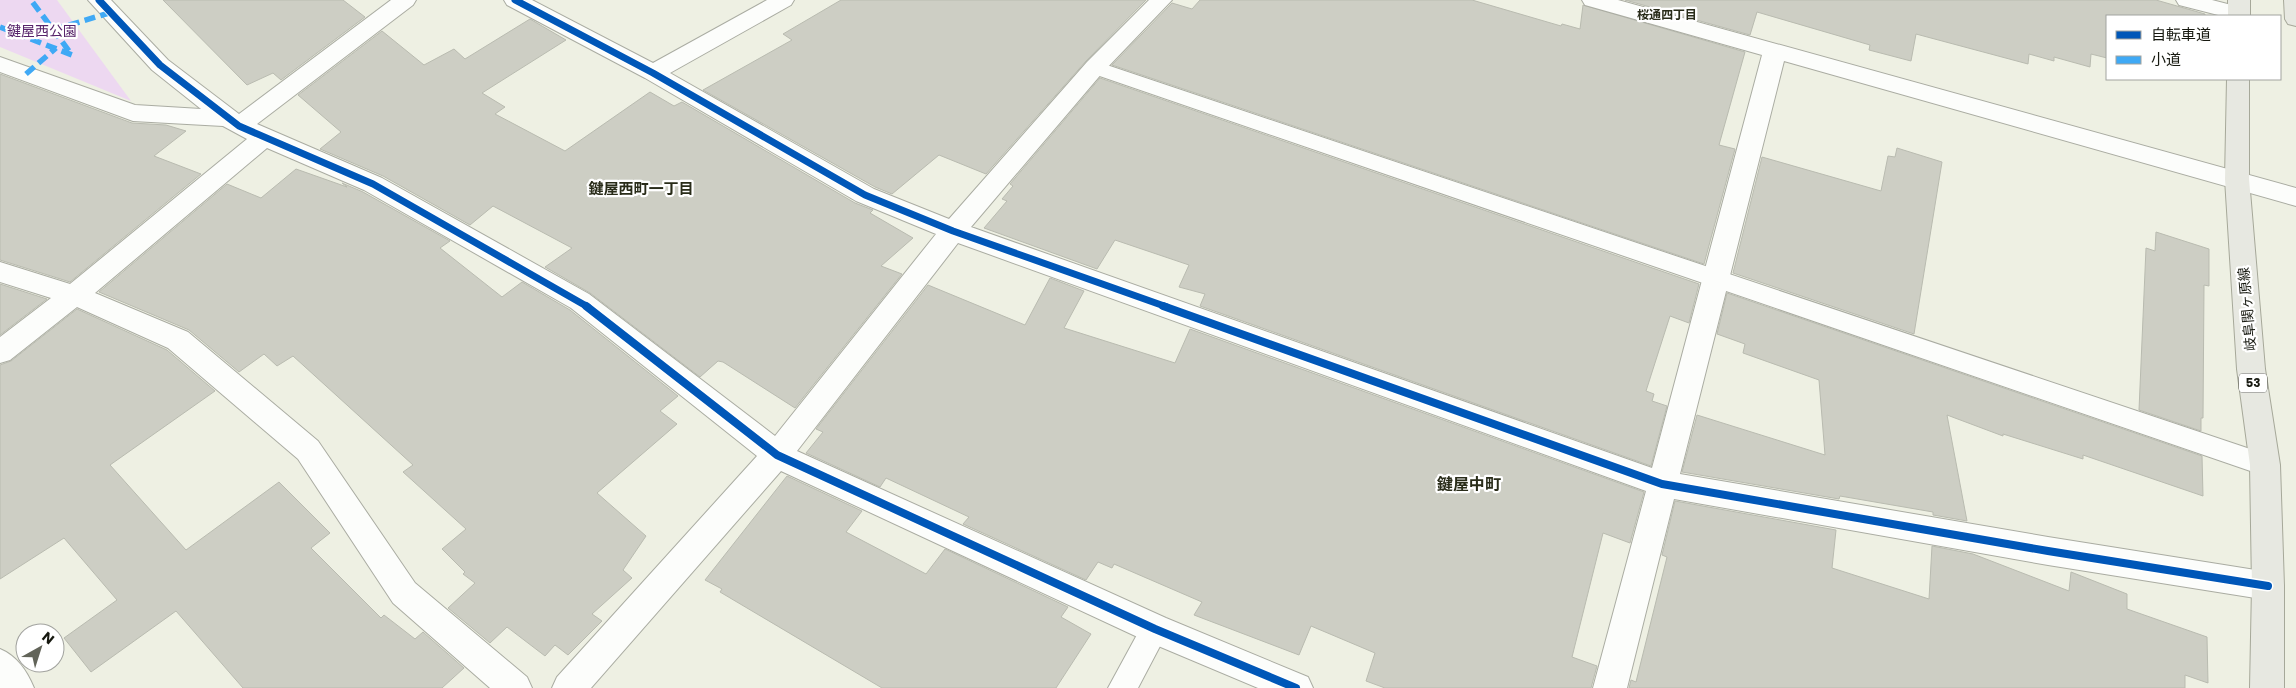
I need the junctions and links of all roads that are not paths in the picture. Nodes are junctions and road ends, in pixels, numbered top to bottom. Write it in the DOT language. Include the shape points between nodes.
graph roads {
  1 [pos="99,0"];
  2 [pos="405,0"];
  3 [pos="514,0"];
  4 [pos="783,0"];
  5 [pos="1161,0"];
  6 [pos="1593,0"];
  7 [pos="2187,0"];
  8 [pos="2295,0"];
  9 [pos="2239,10"];
  10 [pos="2296,18"];
  11 [pos="1775,50"];
  12 [pos="0,64"];
  13 [pos="1095,67"];
  14 [pos="653,73"];
  15 [pos="2238,80"];
  16 [pos="234,122"];
  17 [pos="265,137"];
  18 [pos="2236,179"];
  19 [pos="2296,197"];
  20 [pos="953,231"];
  21 [pos="0,272"];
  22 [pos="1715,278"];
  23 [pos="74,295"];
  24 [pos="0,352"];
  25 [pos="777,455"];
  26 [pos="2264,465"];
  27 [pos="1662,484"];
  28 [pos="2268,586"];
  29 [pos="1155,629"];
  30 [pos="0,665"];
  31 [pos="17,688"];
  32 [pos="515,688"];
  33 [pos="569,688"];
  34 [pos="1122,688"];
  35 [pos="1296,688"];
  36 [pos="1610,688"];
  37 [pos="2267,688"];
  1 -- 16 [label="street" via="160,65"];
  2 -- 16 [label="street"];
  3 -- 14 [label="street"];
  4 -- 14 [label="street"];
  5 -- 13 [label="street"];
  6 -- 11 [label="street"];
  7 -- 9 [label="street"];
  8 -- 10 [label="main road"];
  11 -- 18 [label="street"];
  11 -- 22 [label="street"];
  12 -- 16 [label="street" via="133,113"];
  13 -- 20 [label="street"];
  13 -- 22 [label="lane"];
  14 -- 20 [label="street" via="865,195"];
  15 -- 18 [label="main road, 岐阜関ヶ原線 / 53"];
  16 -- 17 [label="street"];
  17 -- 23 [label="street"];
  17 -- 25 [label="street" via="373,184 580,300"];
  18 -- 19 [label="street"];
  18 -- 26 [label="main road, 岐阜関ヶ原線 / 53" via="2252,369"];
  20 -- 25 [label="street"];
  20 -- 27 [label="street"];
  21 -- 23 [label="street"];
  22 -- 26 [label="lane"];
  22 -- 27 [label="street"];
  23 -- 24 [label="street"];
  23 -- 32 [label="street" via="178,340 308,450 404,593"];
  25 -- 29 [label="street"];
  25 -- 33 [label="street"];
  26 -- 28 [label="main road, 岐阜関ヶ原線 / 53"];
  27 -- 28 [label="street"];
  27 -- 36 [label="street"];
  28 -- 37 [label="main road, 岐阜関ヶ原線 / 53"];
  29 -- 34 [label="lane"];
  29 -- 35 [label="street"];
  30 -- 31 [label="street"];
}
